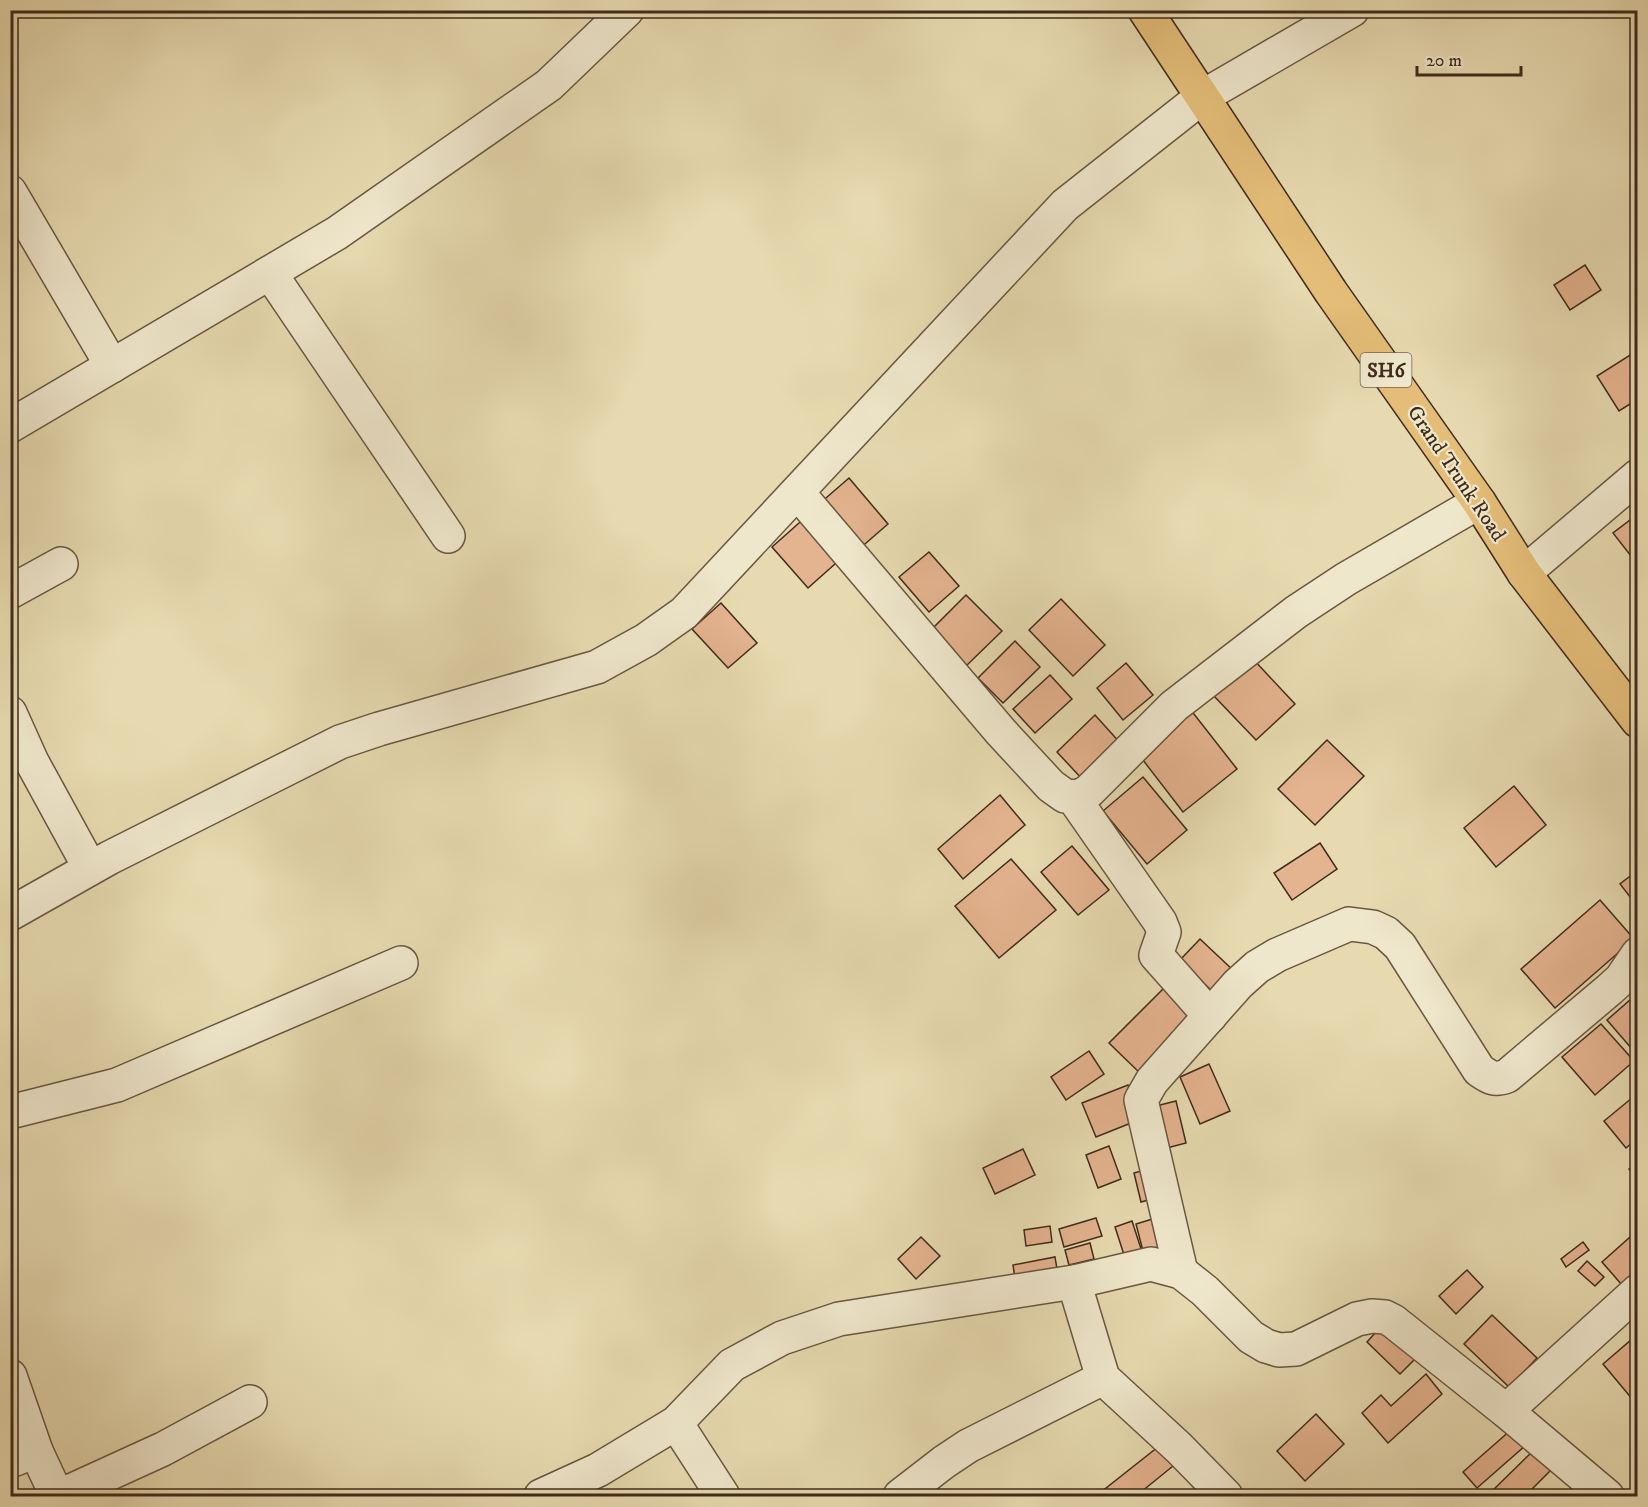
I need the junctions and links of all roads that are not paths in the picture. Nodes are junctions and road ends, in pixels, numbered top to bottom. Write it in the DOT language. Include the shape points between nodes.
graph roads {
  1 [pos="1145,10"];
  2 [pos="1352,10"];
  3 [pos="624,12"];
  4 [pos="1202,98"];
  5 [pos="10,192"];
  6 [pos="270,273"];
  7 [pos="112,366"];
  8 [pos="10,426"];
  9 [pos="1638,476"];
  10 [pos="798,493"];
  11 [pos="1479,502"];
  12 [pos="448,536"];
  13 [pos="61,564"];
  14 [pos="1524,573"];
  15 [pos="10,592"];
  16 [pos="10,713"];
  17 [pos="1638,721"];
  18 [pos="1073,796"];
  19 [pos="90,868"];
  20 [pos="10,914"];
  21 [pos="1638,954"];
  22 [pos="401,963"];
  23 [pos="1209,1017"];
  24 [pos="10,1112"];
  25 [pos="1181,1272"];
  26 [pos="1074,1282"];
  27 [pos="1638,1292"];
  28 [pos="10,1376"];
  29 [pos="1103,1378"];
  30 [pos="250,1402"];
  31 [pos="1506,1411"];
  32 [pos="676,1423"];
  33 [pos="23,1456"];
  34 [pos="59,1497"];
  35 [pos="542,1497"];
  36 [pos="723,1497"];
  37 [pos="900,1497"];
  38 [pos="1226,1497"];
  39 [pos="1607,1497"];
  1 -- 4 [label="main road, Grand Trunk Road / SH6"];
  2 -- 4 [label="street"];
  3 -- 6 [label="street" via="549,85 337,233"];
  4 -- 10 [label="street" via="1065,205"];
  4 -- 11 [label="main road, Grand Trunk Road / SH6" via="1331,292"];
  5 -- 7 [label="street"];
  6 -- 7 [label="street"];
  6 -- 12 [label="street"];
  7 -- 8 [label="street"];
  9 -- 14 [label="street"];
  10 -- 18 [label="street" via="1001,732 1051,786 1065,796"];
  10 -- 19 [label="street" via="684,613 597,667 340,742"];
  11 -- 14 [label="main road, Grand Trunk Road / SH6"];
  11 -- 18 [label="street" via="1296,612 1174,706 1089,791"];
  13 -- 15 [label="street"];
  14 -- 17 [label="main road, Grand Trunk Road / SH6"];
  16 -- 19 [label="street"];
  18 -- 23 [label="street" via="1160,922 1164,932 1156,955"];
  19 -- 20 [label="street"];
  21 -- 23 [label="street" via="1610,989 1507,1076 1498,1079 1479,1070 1400,946 1373,927 1349,924 1277,955 1238,984"];
  22 -- 24 [label="street" via="117,1085"];
  23 -- 25 [label="street" via="1152,1081 1141,1100"];
  25 -- 26 [label="street" via="1151,1264"];
  25 -- 31 [label="street" via="1251,1337 1279,1350 1296,1348 1357,1319 1385,1317"];
  26 -- 29 [label="street"];
  26 -- 32 [label="street" via="839,1319 782,1338 732,1365"];
  27 -- 31 [label="street"];
  28 -- 33 [label="street"];
  29 -- 37 [label="street" via="968,1446"];
  29 -- 38 [label="street"];
  30 -- 34 [label="street" via="163,1449"];
  31 -- 39 [label="street"];
  32 -- 35 [label="street" via="598,1470"];
  32 -- 36 [label="street"];
  33 -- 34 [label="street"];
}
